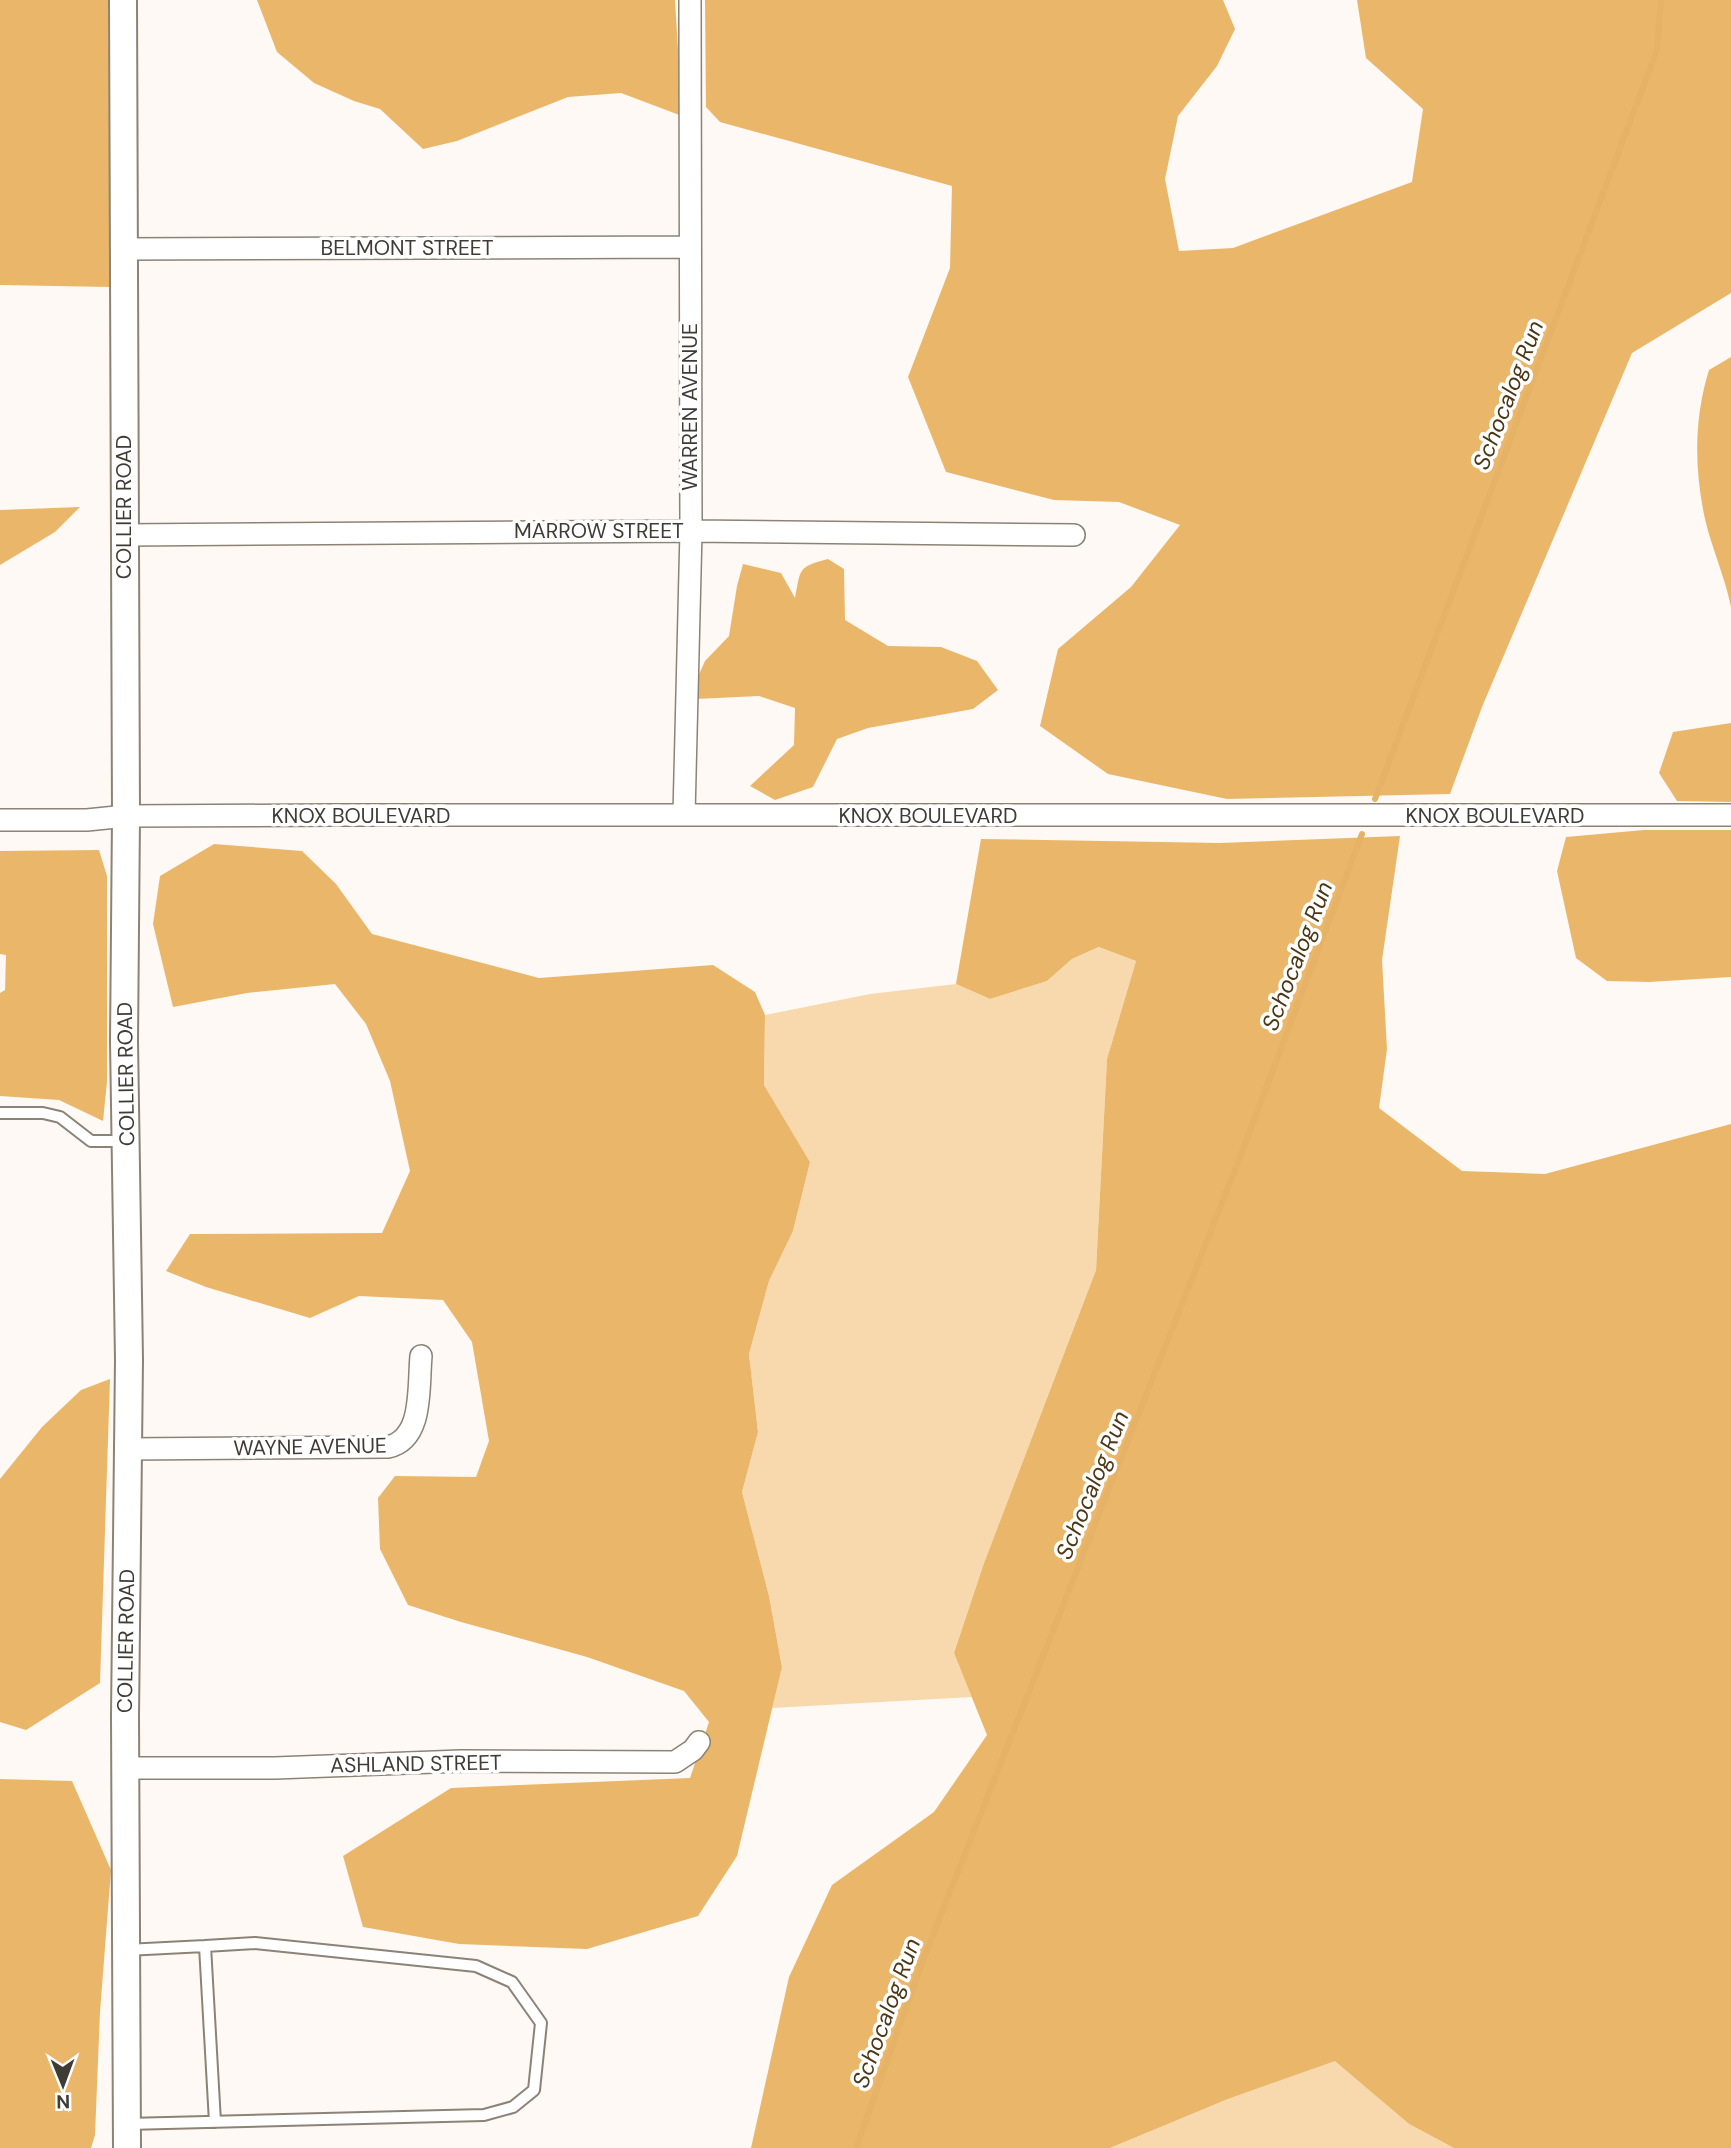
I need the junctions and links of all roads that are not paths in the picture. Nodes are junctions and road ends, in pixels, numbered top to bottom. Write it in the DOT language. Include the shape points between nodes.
graph roads {
  1 [pos="123,0"];
  2 [pos="690,0"];
  3 [pos="690,247"];
  4 [pos="123,249"];
  5 [pos="691,531"];
  6 [pos="124,535"];
  7 [pos="1074,535"];
  8 [pos="684,815"];
  9 [pos="1731,815"];
  10 [pos="126,816"];
  11 [pos="0,820"];
  12 [pos="0,1113"];
  13 [pos="127,1141"];
  14 [pos="421,1356"];
  15 [pos="128,1449"];
  16 [pos="699,1742"];
  17 [pos="126,1768"];
  18 [pos="205,1946"];
  19 [pos="126,1950"];
  20 [pos="215,2122"];
  21 [pos="127,2136"];
  1 -- 4 [label="street, COLLIER ROAD"];
  2 -- 3 [label="street, WARREN AVENUE"];
  3 -- 4 [label="street, BELMONT STREET"];
  3 -- 5 [label="street, WARREN AVENUE"];
  4 -- 6 [label="street, COLLIER ROAD"];
  5 -- 6 [label="street, MARROW STREET"];
  5 -- 7 [label="street, MARROW STREET"];
  5 -- 8 [label="street, WARREN AVENUE"];
  6 -- 10 [label="street, COLLIER ROAD"];
  8 -- 9 [label="street, KNOX BOULEVARD"];
  8 -- 10 [label="street, KNOX BOULEVARD"];
  10 -- 11 [label="street, KNOX BOULEVARD"];
  10 -- 13 [label="street, COLLIER ROAD"];
  12 -- 13 [label="lane" via="43,1113 60,1117 91,1141"];
  13 -- 15 [label="street, COLLIER ROAD"];
  14 -- 15 [label="street, WAYNE AVENUE" via="415,1416 410,1434 399,1444"];
  15 -- 17 [label="street, COLLIER ROAD"];
  16 -- 17 [label="street, ASHLAND STREET" via="675,1762"];
  17 -- 19 [label="street, COLLIER ROAD"];
  18 -- 19 [label="lane"];
  18 -- 20 [label="lane"];
  18 -- 20 [label="lane" via="255,1942 476,1966 512,1982 541,2024 534,2090 513,2107 484,2115"];
  19 -- 21 [label="street, COLLIER ROAD"];
  20 -- 21 [label="lane"];
}
